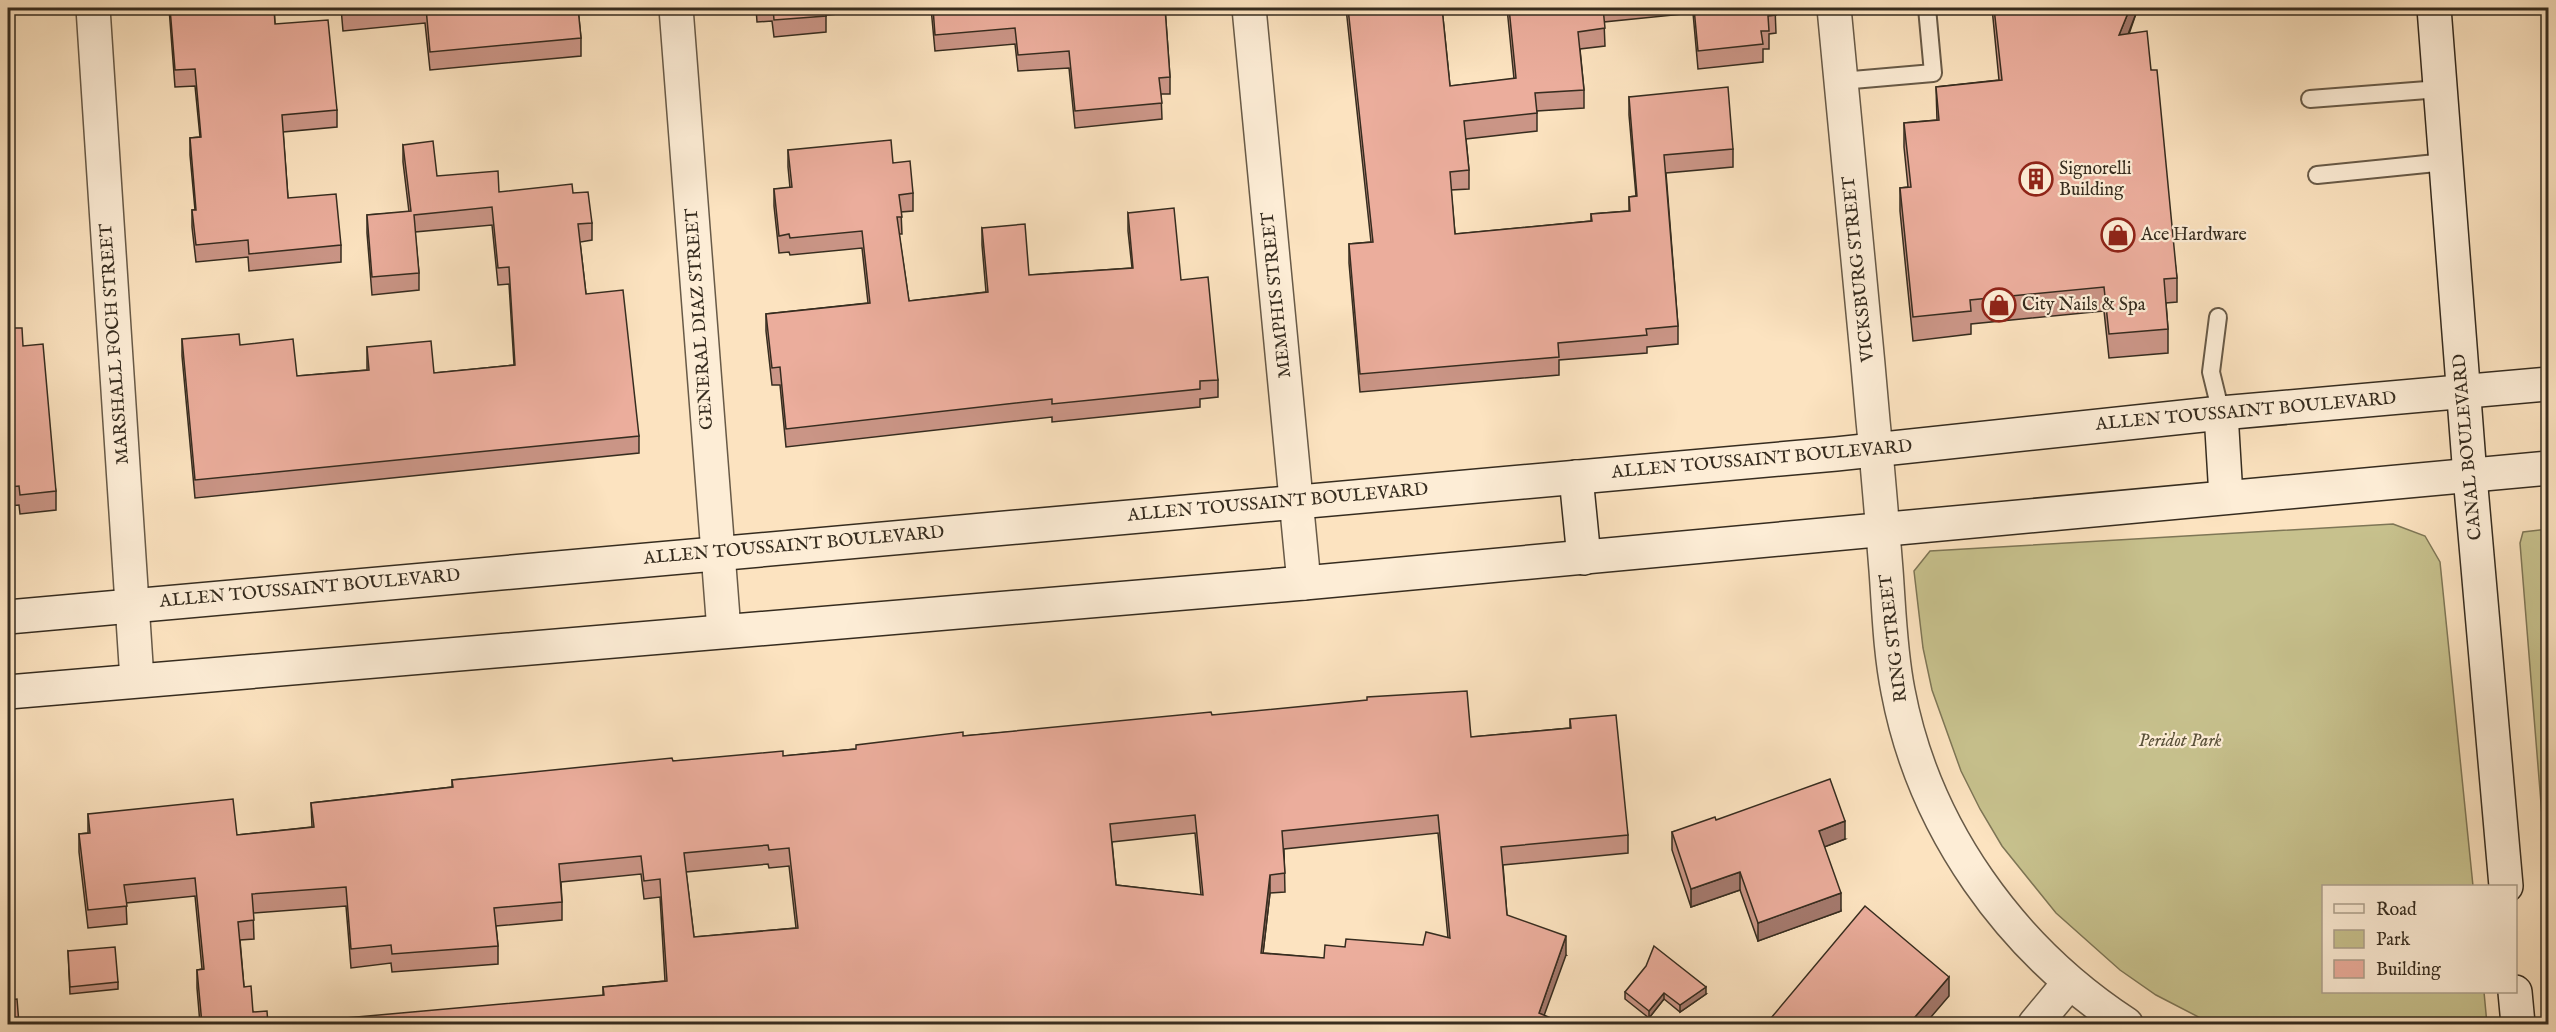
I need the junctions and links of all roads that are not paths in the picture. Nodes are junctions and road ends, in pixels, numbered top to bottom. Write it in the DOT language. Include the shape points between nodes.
graph roads {
  1 [pos="93,8"];
  2 [pos="676,8"];
  3 [pos="1249,8"];
  4 [pos="1834,8"];
  5 [pos="1927,8"];
  6 [pos="2434,8"];
  7 [pos="1841,81"];
  8 [pos="2440,89"];
  9 [pos="2310,99"];
  10 [pos="2446,162"];
  11 [pos="2317,175"];
  12 [pos="2218,317"];
  13 [pos="2548,384"];
  14 [pos="2463,392"];
  15 [pos="2221,412"];
  16 [pos="1876,450"];
  17 [pos="2548,468"];
  18 [pos="2470,476"];
  19 [pos="1576,477"];
  20 [pos="2226,497"];
  21 [pos="1297,502"];
  22 [pos="1883,530"];
  23 [pos="718,553"];
  24 [pos="1584,558"];
  25 [pos="1304,583"];
  26 [pos="132,605"];
  27 [pos="8,617"];
  28 [pos="724,631"];
  29 [pos="137,680"];
  30 [pos="8,692"];
  31 [pos="2506,885"];
  32 [pos="2069,983"];
  33 [pos="2516,993"];
  34 [pos="2035,1024"];
  35 [pos="2126,1024"];
  36 [pos="2518,1024"];
  1 -- 26 [label="main road, MARSHALL FOCH STREET"];
  2 -- 23 [label="main road, GENERAL DIAZ STREET"];
  3 -- 21 [label="main road, MEMPHIS STREET"];
  4 -- 7 [label="main road, VICKSBURG STREET"];
  5 -- 7 [label="lane" via="1933,73"];
  6 -- 8 [label="main road, CANAL BOULEVARD"];
  7 -- 16 [label="main road, VICKSBURG STREET"];
  8 -- 9 [label="lane"];
  8 -- 10 [label="main road, CANAL BOULEVARD"];
  10 -- 11 [label="lane"];
  10 -- 14 [label="main road, CANAL BOULEVARD"];
  12 -- 15 [label="lane" via="2211,372"];
  13 -- 14 [label="main road, ALLEN TOUSSAINT BOULEVARD"];
  14 -- 15 [label="main road, ALLEN TOUSSAINT BOULEVARD"];
  14 -- 18 [label="main road, CANAL BOULEVARD"];
  15 -- 16 [label="main road, ALLEN TOUSSAINT BOULEVARD"];
  15 -- 20 [label="main road"];
  16 -- 19 [label="main road, ALLEN TOUSSAINT BOULEVARD"];
  16 -- 22 [label="main road, VICKSBURG STREET"];
  17 -- 18 [label="main road"];
  18 -- 20 [label="main road"];
  18 -- 31 [label="main road, CANAL BOULEVARD"];
  19 -- 21 [label="main road, ALLEN TOUSSAINT BOULEVARD"];
  19 -- 24 [label="main road"];
  20 -- 22 [label="main road"];
  21 -- 23 [label="main road, ALLEN TOUSSAINT BOULEVARD"];
  21 -- 25 [label="main road, MEMPHIS STREET"];
  22 -- 24 [label="main road"];
  22 -- 32 [label="main road, RING STREET" via="1891,649 1898,692 1922,774 1949,833 1982,888 2031,946"];
  23 -- 26 [label="main road, ALLEN TOUSSAINT BOULEVARD"];
  23 -- 28 [label="main road, GENERAL DIAZ STREET"];
  24 -- 25 [label="main road"];
  25 -- 28 [label="main road"];
  26 -- 27 [label="main road, ALLEN TOUSSAINT BOULEVARD"];
  26 -- 29 [label="main road, MARSHALL FOCH STREET"];
  28 -- 29 [label="main road"];
  29 -- 30 [label="main road"];
  32 -- 34 [label="main road"];
  32 -- 35 [label="main road, RING STREET"];
  33 -- 36 [label="main road"];
}
